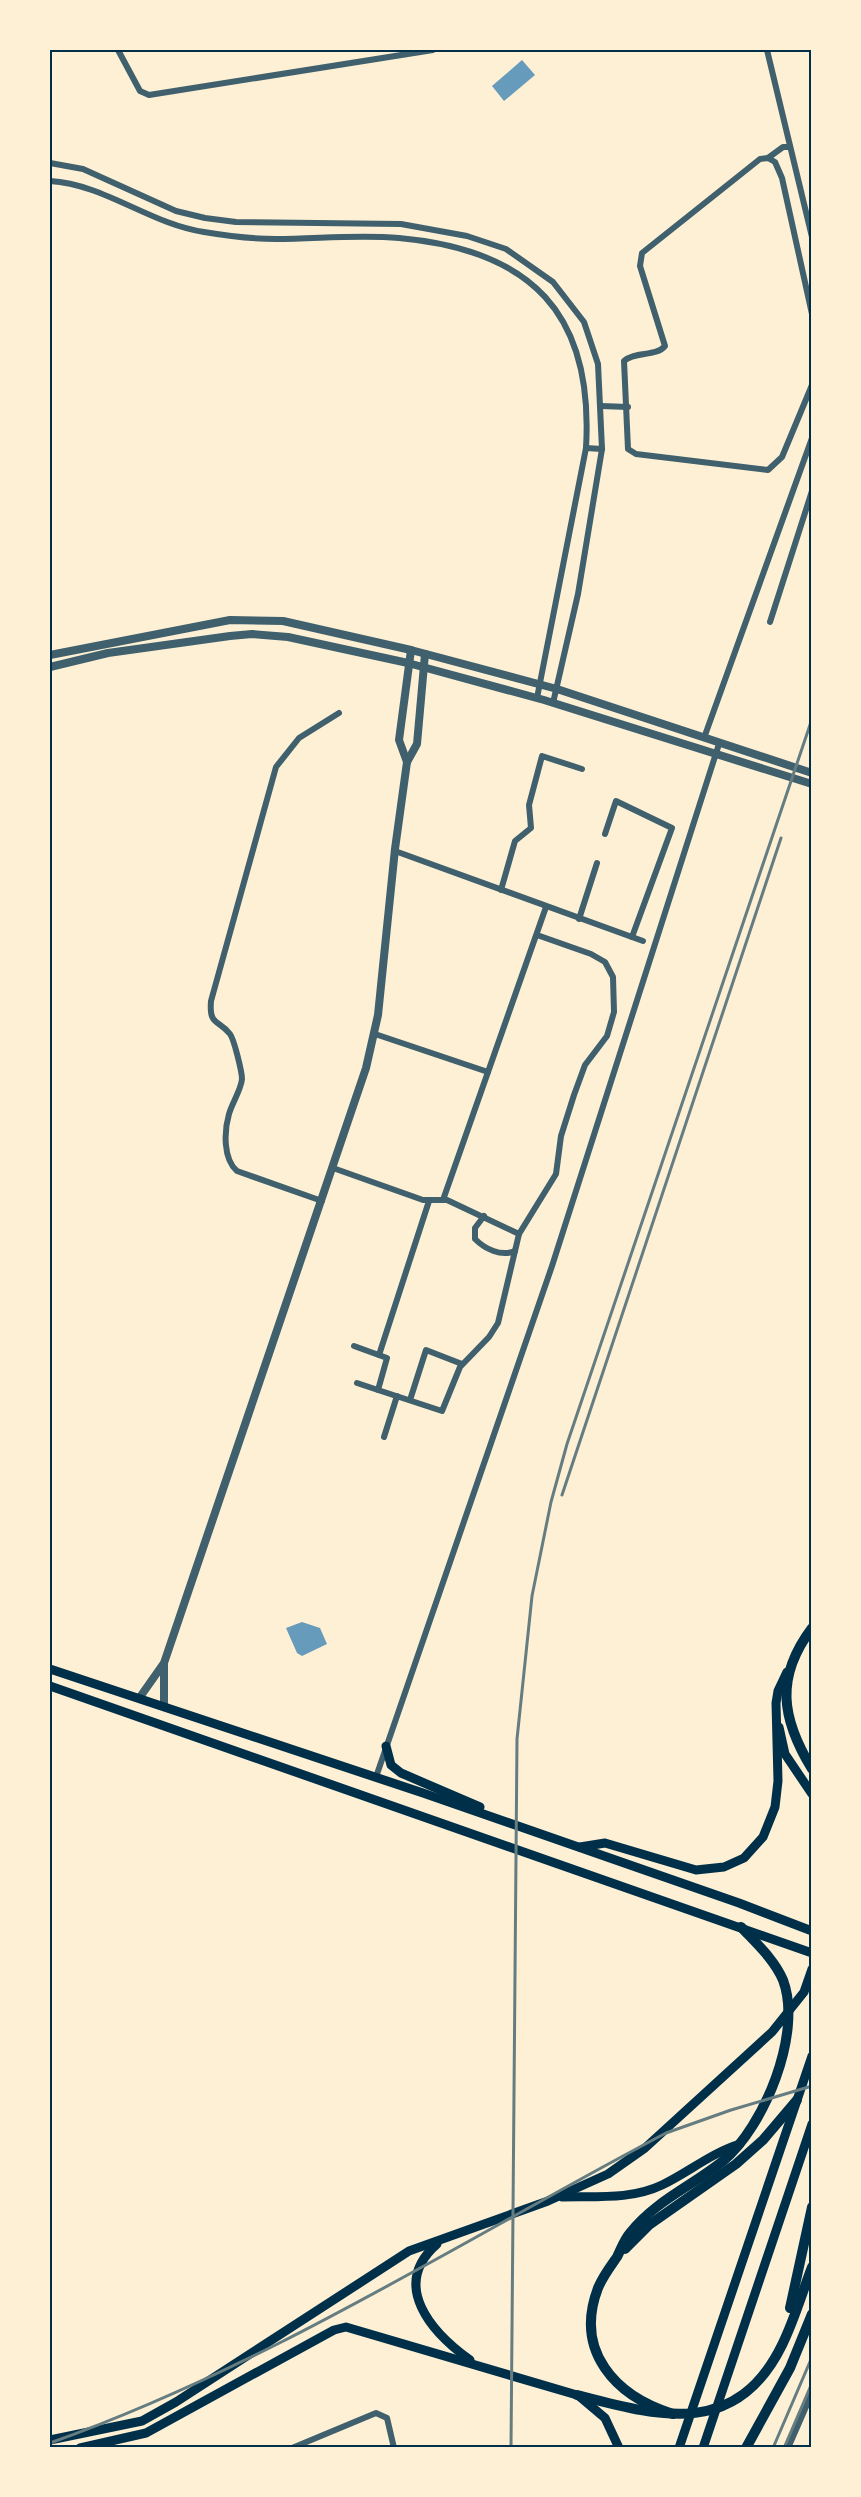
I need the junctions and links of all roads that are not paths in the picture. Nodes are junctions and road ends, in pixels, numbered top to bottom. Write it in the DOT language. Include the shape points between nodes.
graph roads {
  1 [pos="118,50"];
  2 [pos="433,50"];
  3 [pos="767,50"];
  4 [pos="790,147"];
  5 [pos="768,158"];
  6 [pos="50,163"];
  7 [pos="50,181"];
  8 [pos="401,224"];
  9 [pos="812,237"];
  10 [pos="399,238"];
  11 [pos="534,266"];
  12 [pos="524,278"];
  13 [pos="812,314"];
  14 [pos="812,385"];
  15 [pos="601,406"];
  16 [pos="628,407"];
  17 [pos="812,438"];
  18 [pos="586,448"];
  19 [pos="602,449"];
  20 [pos="812,491"];
  21 [pos="770,622"];
  22 [pos="411,650"];
  23 [pos="425,654"];
  24 [pos="50,655"];
  25 [pos="408,663"];
  26 [pos="50,667"];
  27 [pos="424,668"];
  28 [pos="540,684"];
  29 [pos="557,689"];
  30 [pos="537,698"];
  31 [pos="553,703"];
  32 [pos="339,713"];
  33 [pos="704,738"];
  34 [pos="719,744"];
  35 [pos="716,755"];
  36 [pos="407,762"];
  37 [pos="582,769"];
  38 [pos="812,772"];
  39 [pos="812,784"];
  40 [pos="605,834"];
  41 [pos="395,851"];
  42 [pos="597,863"];
  43 [pos="501,890"];
  44 [pos="546,907"];
  45 [pos="579,919"];
  46 [pos="537,935"];
  47 [pos="632,937"];
  48 [pos="643,941"];
  49 [pos="375,1034"];
  50 [pos="488,1072"];
  51 [pos="333,1168"];
  52 [pos="443,1200"];
  53 [pos="322,1201"];
  54 [pos="429,1201"];
  55 [pos="484,1216"];
  56 [pos="519,1234"];
  57 [pos="515,1251"];
  58 [pos="354,1346"];
  59 [pos="379,1355"];
  60 [pos="462,1364"];
  61 [pos="357,1383"];
  62 [pos="378,1390"];
  63 [pos="397,1396"];
  64 [pos="410,1400"];
  65 [pos="384,1437"];
  66 [pos="812,1628"];
  67 [pos="164,1662"];
  68 [pos="50,1669"];
  69 [pos="787,1671"];
  70 [pos="50,1686"];
  71 [pos="140,1697"];
  72 [pos="164,1705"];
  73 [pos="776,1714"];
  74 [pos="386,1746"];
  75 [pos="812,1769"];
  76 [pos="376,1777"];
  77 [pos="812,1794"];
  78 [pos="507,1822"];
  79 [pos="578,1848"];
  80 [pos="741,1927"];
  81 [pos="812,1931"];
  82 [pos="812,1953"];
  83 [pos="812,1969"];
  84 [pos="812,2056"];
  85 [pos="797,2100"];
  86 [pos="812,2124"];
  87 [pos="740,2144"];
  88 [pos="559,2197"];
  89 [pos="812,2207"];
  90 [pos="443,2238"];
  91 [pos="616,2258"];
  92 [pos="812,2267"];
  93 [pos="812,2314"];
  94 [pos="783,2343"];
  95 [pos="477,2365"];
  96 [pos="812,2393"];
  97 [pos="577,2395"];
  98 [pos="673,2414"];
  99 [pos="50,2440"];
  100 [pos="295,2447"];
  101 [pos="80,2448"];
  102 [pos="394,2448"];
  103 [pos="619,2448"];
  104 [pos="680,2448"];
  105 [pos="703,2448"];
  106 [pos="746,2448"];
  107 [pos="788,2448"];
  1 -- 2 [label="street" via="140,91 149,95"];
  3 -- 4 [label="street"];
  4 -- 5 [label="street" via="783,147"];
  4 -- 9 [label="street"];
  5 -- 13 [label="street" via="775,162 782,178"];
  5 -- 16 [label="street" via="760,159 642,254 640,266 665,346 661,351 624,361"];
  6 -- 8 [label="street" via="83,169 176,211 205,218 236,222"];
  7 -- 10 [label="street" via="77,185 171,225 201,232 272,239"];
  8 -- 10 [label="street"];
  8 -- 11 [label="street" via="458,234 506,249"];
  10 -- 12 [label="street" via="479,254"];
  11 -- 12 [label="street"];
  11 -- 15 [label="street" via="553,282 584,322 598,364"];
  12 -- 18 [label="street" via="562,317 575,344 588,409"];
  14 -- 16 [label="street" via="782,458 768,470 631,452 627,444"];
  15 -- 16 [label="street"];
  15 -- 19 [label="street"];
  17 -- 33 [label="street"];
  18 -- 19 [label="street"];
  18 -- 28 [label="street"];
  19 -- 29 [label="street" via="578,594"];
  20 -- 21 [label="street"];
  22 -- 23 [label="street"];
  22 -- 24 [label="street" via="260,619 200,624"];
  22 -- 25 [label="street"];
  23 -- 27 [label="street"];
  23 -- 28 [label="street"];
  25 -- 26 [label="street" via="288,637 252,634 108,653"];
  25 -- 27 [label="street"];
  25 -- 36 [label="street" via="399,740"];
  27 -- 30 [label="street"];
  27 -- 36 [label="street" via="417,744"];
  28 -- 29 [label="street"];
  28 -- 30 [label="street"];
  29 -- 31 [label="street"];
  29 -- 33 [label="street"];
  30 -- 31 [label="street"];
  31 -- 35 [label="street"];
  32 -- 53 [label="street" via="299,738 276,767 210,1014 232,1039 242,1080 228,1116 227,1157 231,1166"];
  33 -- 34 [label="street"];
  34 -- 35 [label="street"];
  34 -- 38 [label="street"];
  35 -- 39 [label="street"];
  35 -- 74 [label="street" via="552,1266"];
  36 -- 41 [label="street"];
  37 -- 43 [label="street" via="542,756 529,806 531,828 515,841"];
  40 -- 47 [label="street" via="616,801 672,828"];
  41 -- 43 [label="street"];
  41 -- 49 [label="street"];
  42 -- 45 [label="street"];
  43 -- 44 [label="street"];
  44 -- 45 [label="street"];
  44 -- 46 [label="street"];
  45 -- 47 [label="street"];
  46 -- 50 [label="street"];
  46 -- 56 [label="street" via="605,962 613,977 614,1012 607,1036 585,1065 577,1085 561,1136 556,1174"];
  47 -- 48 [label="street"];
  49 -- 50 [label="street"];
  49 -- 51 [label="street"];
  50 -- 52 [label="street"];
  51 -- 53 [label="street"];
  51 -- 54 [label="street"];
  52 -- 54 [label="street"];
  52 -- 55 [label="street"];
  53 -- 67 [label="street"];
  54 -- 59 [label="street"];
  55 -- 56 [label="street"];
  55 -- 57 [label="street" via="475,1228 475,1239 499,1253"];
  56 -- 57 [label="street"];
  57 -- 60 [label="street" via="498,1323"];
  58 -- 59 [label="street"];
  59 -- 62 [label="street" via="387,1358"];
  60 -- 64 [label="street" via="442,1411"];
  60 -- 64 [label="street" via="426,1350"];
  61 -- 62 [label="street"];
  62 -- 63 [label="street"];
  63 -- 64 [label="street"];
  63 -- 65 [label="street"];
  66 -- 69 [label="highway"];
  67 -- 71 [label="street"];
  67 -- 72 [label="street"];
  68 -- 71 [label="main road"];
  69 -- 73 [label="main road" via="778,1690"];
  69 -- 75 [label="highway" via="791,1725"];
  70 -- 80 [label="main road"];
  71 -- 72 [label="main road"];
  72 -- 76 [label="main road"];
  73 -- 77 [label="main road" via="785,1754"];
  73 -- 79 [label="main road" via="775,1807 763,1837 740,1861 718,1869 696,1870 605,1843"];
  74 -- 76 [label="street"];
  74 -- 78 [label="main road" via="392,1765 401,1773 493,1812"];
  76 -- 78 [label="main road"];
  78 -- 79 [label="main road"];
  79 -- 81 [label="main road"];
  80 -- 82 [label="main road"];
  80 -- 87 [label="highway" via="782,1979 789,2013 788,2040 760,2114"];
  83 -- 88 [label="main road" via="804,1992 748,2056 645,2148 608,2174"];
  84 -- 85 [label="main road"];
  85 -- 91 [label="highway" via="736,2164 649,2224"];
  85 -- 104 [label="main road"];
  86 -- 105 [label="main road"];
  87 -- 88 [label="main road" via="721,2150 661,2186 641,2193"];
  87 -- 91 [label="highway" via="716,2166 654,2209 628,2235"];
  88 -- 90 [label="main road"];
  89 -- 94 [label="highway"];
  90 -- 95 [label="main road" via="418,2266 416,2293 436,2330"];
  90 -- 99 [label="main road" via="409,2251 142,2421"];
  91 -- 98 [label="highway" via="598,2289 591,2322 599,2359 620,2388 645,2404"];
  92 -- 94 [label="highway"];
  93 -- 106 [label="highway" via="790,2368"];
  94 -- 98 [label="highway" via="768,2368 743,2392 707,2412"];
  95 -- 97 [label="main road"];
  95 -- 101 [label="main road" via="346,2327 146,2433"];
  96 -- 107 [label="street"];
  97 -- 98 [label="highway" via="645,2412"];
  97 -- 103 [label="main road" via="605,2418"];
  100 -- 102 [label="street" via="376,2413 387,2418"];
}
